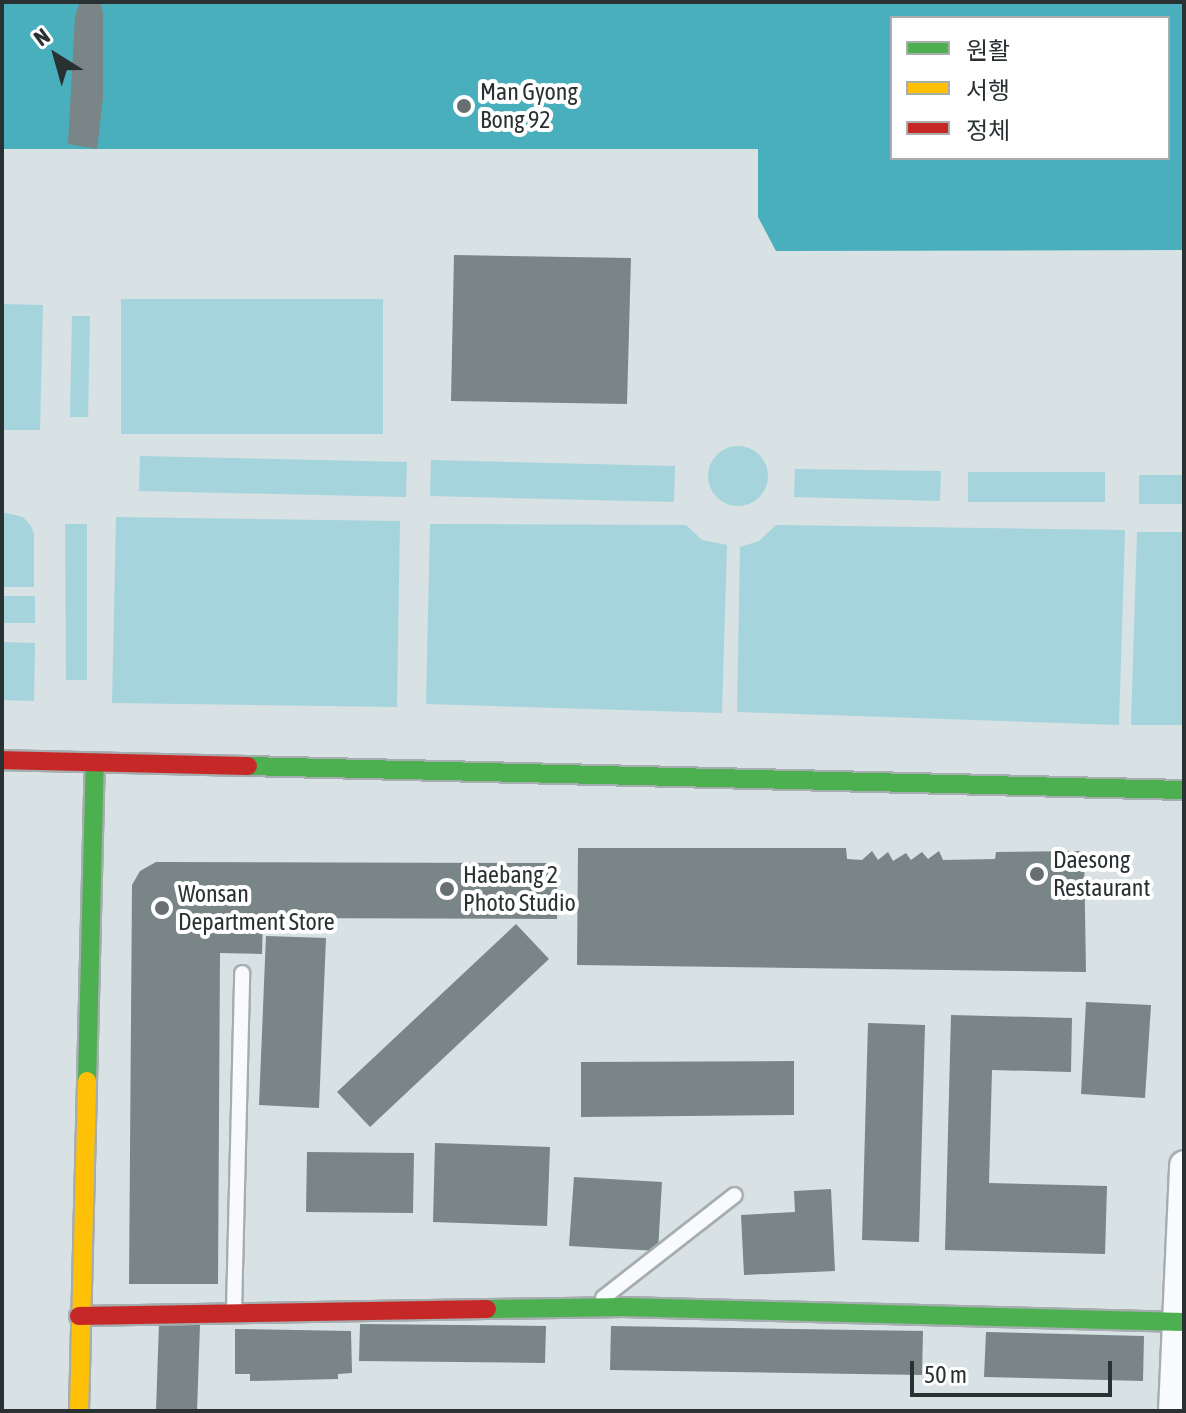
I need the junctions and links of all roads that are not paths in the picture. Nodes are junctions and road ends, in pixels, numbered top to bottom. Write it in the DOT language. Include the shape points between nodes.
graph roads {
  1 [pos="2,760"];
  2 [pos="95,762"];
  3 [pos="1184,790"];
  4 [pos="242,973"];
  5 [pos="1184,1165"];
  6 [pos="735,1195"];
  7 [pos="590,1308"];
  8 [pos="234,1314"];
  9 [pos="79,1316"];
  10 [pos="1180,1321"];
  11 [pos="79,1411"];
  12 [pos="1173,1411"];
  1 -- 2 [label="main road"];
  2 -- 3 [label="main road"];
  2 -- 9 [label="main road"];
  4 -- 8 [label="lane"];
  5 -- 10 [label="street"];
  6 -- 7 [label="lane"];
  7 -- 8 [label="main road"];
  7 -- 10 [label="main road"];
  8 -- 9 [label="main road"];
  9 -- 11 [label="main road"];
  10 -- 12 [label="street"];
}
